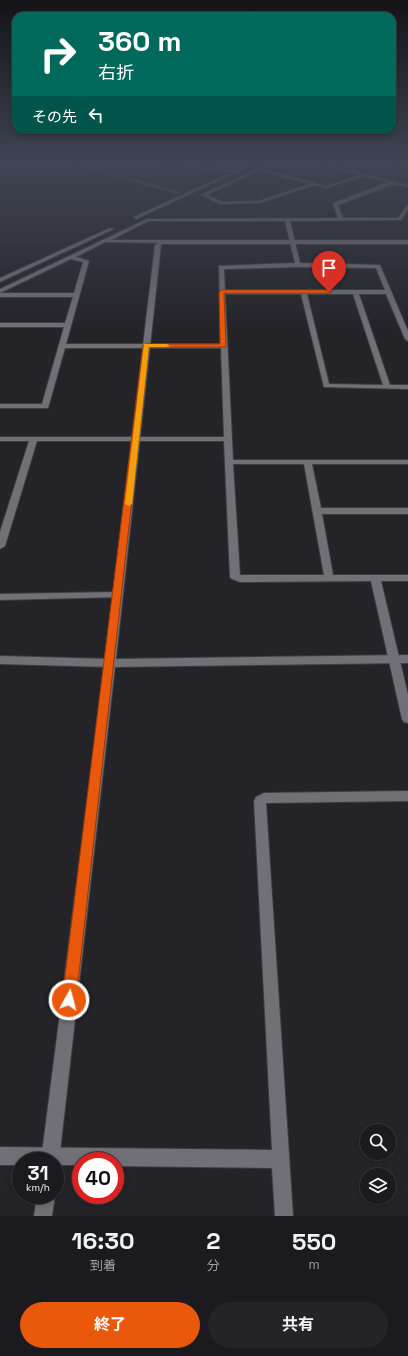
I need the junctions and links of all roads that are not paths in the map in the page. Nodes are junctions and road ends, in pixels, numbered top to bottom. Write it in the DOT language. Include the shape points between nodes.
graph roads {
  1 [pos="133,219"];
  2 [pos="221,219"];
  3 [pos="287,219"];
  4 [pos="341,219"];
  5 [pos="399,219"];
  6 [pos="128,221"];
  7 [pos="115,227"];
  8 [pos="104,240"];
  9 [pos="161,242"];
  10 [pos="293,242"];
  11 [pos="408,242"];
  12 [pos="71,257"];
  13 [pos="298,265"];
  14 [pos="0,280"];
  15 [pos="0,291"];
  16 [pos="222,292"];
  17 [pos="304,292"];
  18 [pos="355,292"];
  19 [pos="388,292"];
  20 [pos="0,295"];
  21 [pos="76,295"];
  22 [pos="0,325"];
  23 [pos="68,325"];
  24 [pos="406,330"];
  25 [pos="408,339"];
  26 [pos="62,346"];
  27 [pos="146,346"];
  28 [pos="224,346"];
  29 [pos="387,386"];
  30 [pos="408,386"];
  31 [pos="0,406"];
  32 [pos="0,439"];
  33 [pos="34,439"];
  34 [pos="136,439"];
  35 [pos="228,439"];
  36 [pos="229,462"];
  37 [pos="308,462"];
  38 [pos="408,462"];
  39 [pos="317,511"];
  40 [pos="408,511"];
  41 [pos="0,546"];
  42 [pos="328,578"];
  43 [pos="375,578"];
  44 [pos="408,578"];
  45 [pos="118,595"];
  46 [pos="0,597"];
  47 [pos="408,659"];
  48 [pos="0,660"];
  49 [pos="394,660"];
  50 [pos="110,663"];
  51 [pos="408,719"];
  52 [pos="408,796"];
  53 [pos="51,1152"];
  54 [pos="0,1156"];
  55 [pos="12,1156"];
  56 [pos="64,1158"];
  57 [pos="281,1159"];
  58 [pos="45,1204"];
  59 [pos="43,1216"];
  60 [pos="284,1216"];
  1 -- 6 [label="street"];
  2 -- 3 [label="street"];
  2 -- 8 [label="street" via="147,220"];
  3 -- 4 [label="street"];
  3 -- 10 [label="street"];
  4 -- 5 [label="street"];
  7 -- 14 [label="street"];
  8 -- 9 [label="street"];
  8 -- 12 [label="street"];
  9 -- 10 [label="street"];
  9 -- 27 [label="street" via="158,245"];
  10 -- 11 [label="street"];
  10 -- 13 [label="street"];
  12 -- 15 [label="street"];
  12 -- 21 [label="street" via="86,261"];
  13 -- 16 [label="street" via="221,266"];
  13 -- 19 [label="street" via="378,266"];
  16 -- 17 [label="street"];
  16 -- 28 [label="street"];
  17 -- 18 [label="street"];
  17 -- 29 [label="street" via="326,386"];
  18 -- 19 [label="street"];
  18 -- 29 [label="street"];
  19 -- 24 [label="street"];
  20 -- 21 [label="street"];
  21 -- 23 [label="street"];
  22 -- 23 [label="street"];
  23 -- 26 [label="street"];
  24 -- 25 [label="street"];
  26 -- 27 [label="street"];
  26 -- 31 [label="street" via="45,406"];
  27 -- 28 [label="street"];
  27 -- 34 [label="street"];
  28 -- 35 [label="street"];
  29 -- 30 [label="street"];
  32 -- 33 [label="street"];
  33 -- 34 [label="street"];
  33 -- 41 [label="street"];
  34 -- 35 [label="street"];
  34 -- 45 [label="street"];
  35 -- 36 [label="street"];
  36 -- 37 [label="street"];
  36 -- 42 [label="street" via="236,577"];
  37 -- 38 [label="street"];
  37 -- 39 [label="street"];
  39 -- 40 [label="street"];
  39 -- 42 [label="street"];
  42 -- 43 [label="street"];
  43 -- 44 [label="street"];
  43 -- 49 [label="street"];
  45 -- 46 [label="street"];
  45 -- 50 [label="street"];
  47 -- 49 [label="street"];
  48 -- 50 [label="street"];
  49 -- 50 [label="street"];
  49 -- 51 [label="street"];
  50 -- 53 [label="street"];
  52 -- 57 [label="street" via="264,798 260,801"];
  54 -- 55 [label="street"];
  56 -- 57 [label="street"];
  57 -- 60 [label="street"];
  58 -- 59 [label="street"];
}
